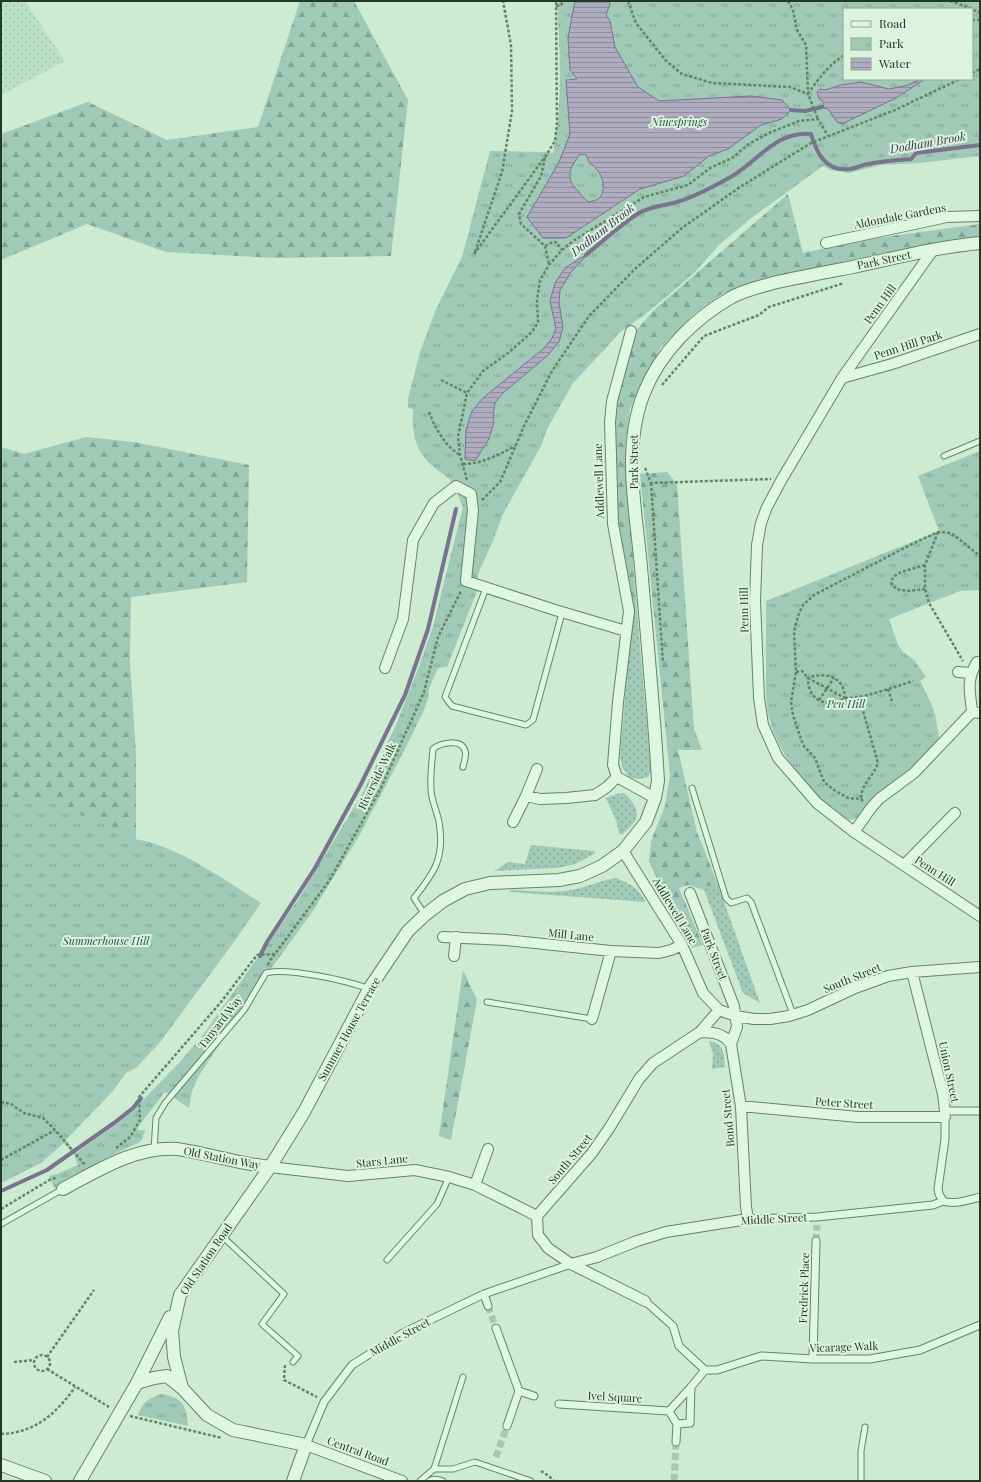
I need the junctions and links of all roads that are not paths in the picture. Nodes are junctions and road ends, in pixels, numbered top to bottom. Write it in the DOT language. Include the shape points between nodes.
graph roads {
  1 [pos="980,216"];
  2 [pos="826,243"];
  3 [pos="980,243"];
  4 [pos="932,250"];
  5 [pos="631,331"];
  6 [pos="980,334"];
  7 [pos="842,378"];
  8 [pos="980,441"];
  9 [pos="944,456"];
  10 [pos="486,588"];
  11 [pos="562,613"];
  12 [pos="626,631"];
  13 [pos="977,662"];
  14 [pos="385,668"];
  15 [pos="958,672"];
  16 [pos="971,674"];
  17 [pos="976,712"];
  18 [pos="463,767"];
  19 [pos="537,769"];
  20 [pos="617,777"];
  21 [pos="692,788"];
  22 [pos="526,796"];
  23 [pos="655,798"];
  24 [pos="955,813"];
  25 [pos="513,822"];
  26 [pos="854,832"];
  27 [pos="623,851"];
  28 [pos="904,865"];
  29 [pos="690,893"];
  30 [pos="425,915"];
  31 [pos="980,916"];
  32 [pos="443,937"];
  33 [pos="456,937"];
  34 [pos="682,945"];
  35 [pos="611,951"];
  36 [pos="454,956"];
  37 [pos="980,967"];
  38 [pos="912,972"];
  39 [pos="369,989"];
  40 [pos="487,1002"];
  41 [pos="719,1010"];
  42 [pos="793,1014"];
  43 [pos="736,1016"];
  44 [pos="592,1019"];
  45 [pos="700,1032"];
  46 [pos="731,1044"];
  47 [pos="741,1108"];
  48 [pos="980,1111"];
  49 [pos="945,1114"];
  50 [pos="488,1149"];
  51 [pos="154,1151"];
  52 [pos="270,1167"];
  53 [pos="449,1177"];
  54 [pos="475,1185"];
  55 [pos="63,1189"];
  56 [pos="980,1197"];
  57 [pos="944,1201"];
  58 [pos="537,1216"];
  59 [pos="817,1217"];
  60 [pos="748,1219"];
  61 [pos="1,1224"];
  62 [pos="816,1225"];
  63 [pos="222,1236"];
  64 [pos="816,1241"];
  65 [pos="387,1260"];
  66 [pos="571,1264"];
  67 [pos="484,1294"];
  68 [pos="180,1295"];
  69 [pos="645,1301"];
  70 [pos="488,1306"];
  71 [pos="980,1325"];
  72 [pos="496,1328"];
  73 [pos="813,1359"];
  74 [pos="294,1362"];
  75 [pos="705,1370"];
  76 [pos="464,1378"];
  77 [pos="137,1383"];
  78 [pos="691,1387"];
  79 [pos="182,1388"];
  80 [pos="520,1391"];
  81 [pos="534,1396"];
  82 [pos="559,1404"];
  83 [pos="669,1411"];
  84 [pos="677,1424"];
  85 [pos="507,1426"];
  86 [pos="865,1427"];
  87 [pos="676,1442"];
  88 [pos="306,1445"];
  89 [pos="1,1465"];
  90 [pos="434,1469"];
  91 [pos="45,1481"];
  92 [pos="80,1481"];
  93 [pos="292,1481"];
  94 [pos="402,1481"];
  95 [pos="420,1481"];
  96 [pos="429,1481"];
  97 [pos="443,1481"];
  98 [pos="531,1481"];
  99 [pos="861,1481"];
  1 -- 2 [label="street, Aldondale Gardens" via="947,217"];
  3 -- 4 [label="street, Park Street"];
  4 -- 7 [label="street, Penn Hill"];
  4 -- 23 [label="street, Park Street" via="747,290 696,322 667,353 654,373 644,393 634,428 633,461 658,781"];
  5 -- 12 [label="street, Addlewell Lane" via="612,401 610,422 613,524 629,611"];
  6 -- 7 [label="street, Penn Hill Park"];
  7 -- 26 [label="street, Penn Hill" via="767,507 757,545 755,602 759,698 763,726 778,758 802,786 817,803"];
  8 -- 9 [label="lane"];
  10 -- 11 [label="street"];
  10 -- 11 [label="lane" via="445,697 452,706 526,725 533,720"];
  10 -- 14 [label="street" via="466,581 473,510 471,494 456,486 434,503 413,540 403,619"];
  11 -- 12 [label="street"];
  12 -- 20 [label="street, Addlewell Lane" via="613,765"];
  13 -- 16 [label="street"];
  15 -- 16 [label="street"];
  16 -- 17 [label="street" via="969,686"];
  17 -- 26 [label="street" via="914,772 879,799"];
  18 -- 30 [label="lane" via="466,753 464,748 455,743 446,743 433,749 431,791 439,823 441,849 438,864 414,898"];
  19 -- 22 [label="street"];
  20 -- 22 [label="street" via="595,795 540,799"];
  20 -- 23 [label="street"];
  21 -- 42 [label="lane" via="726,898 731,903 747,898 751,902"];
  22 -- 25 [label="street"];
  23 -- 27 [label="street, Park Street" via="646,822"];
  24 -- 28 [label="street"];
  26 -- 28 [label="street, Penn Hill"];
  27 -- 30 [label="street, Summer House Terrace" via="602,866 580,876 559,880 490,883 465,889"];
  27 -- 34 [label="street, Addlewell Lane"];
  28 -- 31 [label="street, Penn Hill"];
  29 -- 43 [label="street, Park Street"];
  30 -- 39 [label="street, Summer House Terrace" via="408,931"];
  32 -- 33 [label="street, Mill Lane"];
  33 -- 35 [label="street, Mill Lane"];
  33 -- 36 [label="street"];
  34 -- 35 [label="street, Mill Lane" via="659,953"];
  34 -- 41 [label="street, Addlewell Lane" via="703,993"];
  35 -- 44 [label="street"];
  37 -- 38 [label="street, South Street"];
  38 -- 42 [label="street, South Street" via="855,988 808,1010"];
  38 -- 49 [label="street, Union Street" via="943,1094"];
  39 -- 51 [label="lane, Tanyard Way" via="293,971 266,973 244,1010 165,1103 156,1118"];
  39 -- 52 [label="street, Summer House Terrace" via="304,1112"];
  40 -- 44 [label="lane"];
  41 -- 43 [label="street, Addlewell Lane"];
  41 -- 45 [label="street, South Street"];
  42 -- 43 [label="street, South Street" via="765,1019"];
  43 -- 46 [label="street, Bond Street" via="737,1027"];
  45 -- 46 [label="street" via="716,1032 726,1037"];
  45 -- 58 [label="street, South Street" via="653,1063 639,1079 592,1153"];
  46 -- 47 [label="street, Bond Street"];
  47 -- 49 [label="street, Peter Street" via="858,1117"];
  47 -- 60 [label="street, Bond Street"];
  48 -- 49 [label="street"];
  49 -- 57 [label="street, Union Street" via="938,1189"];
  50 -- 54 [label="street"];
  51 -- 52 [label="street, Old Station Way" via="175,1149"];
  51 -- 55 [label="street, Old Station Way" via="123,1159"];
  52 -- 53 [label="street, Stars Lane" via="348,1176 415,1170"];
  52 -- 63 [label="street, Old Station Road"];
  53 -- 54 [label="street, Stars Lane"];
  53 -- 65 [label="lane" via="437,1204"];
  54 -- 58 [label="street, Stars Lane"];
  55 -- 61 [label="lane"];
  56 -- 57 [label="street, Middle Street" via="949,1203"];
  57 -- 59 [label="street, Middle Street" via="933,1205"];
  58 -- 66 [label="street" via="538,1235 548,1248"];
  59 -- 60 [label="street, Middle Street"];
  59 -- 62 [label="street"];
  60 -- 66 [label="street, Middle Street" via="666,1232"];
  63 -- 68 [label="street, Old Station Road"];
  63 -- 74 [label="lane" via="284,1294 262,1324 298,1356"];
  64 -- 73 [label="street, Fredrick Place"];
  66 -- 67 [label="street, Middle Street"];
  66 -- 69 [label="street"];
  67 -- 70 [label="street"];
  67 -- 88 [label="street, Middle Street" via="403,1333 352,1365 324,1402"];
  68 -- 77 [label="street"];
  68 -- 79 [label="street, Old Station Road" via="172,1331 174,1357"];
  69 -- 75 [label="street" via="673,1326 679,1346"];
  71 -- 73 [label="street, Vicarage Walk" via="920,1350 870,1359"];
  72 -- 80 [label="street"];
  73 -- 75 [label="street, Vicarage Walk" via="761,1356 717,1370"];
  75 -- 78 [label="street"];
  76 -- 90 [label="lane"];
  77 -- 79 [label="street" via="167,1376"];
  77 -- 92 [label="street"];
  78 -- 83 [label="street"];
  78 -- 84 [label="street" via="690,1423"];
  79 -- 88 [label="street, Old Station Road" via="207,1416 233,1430"];
  80 -- 81 [label="street"];
  80 -- 85 [label="street"];
  82 -- 83 [label="street, Ivel Square"];
  83 -- 84 [label="street"];
  84 -- 87 [label="street"];
  86 -- 99 [label="lane" via="861,1452"];
  88 -- 93 [label="street, Middle Street"];
  88 -- 94 [label="street, Central Road"];
  89 -- 91 [label="street"];
  90 -- 95 [label="lane"];
  90 -- 98 [label="lane" via="453,1469 475,1462"];
  96 -- 97 [label="lane"];
}
